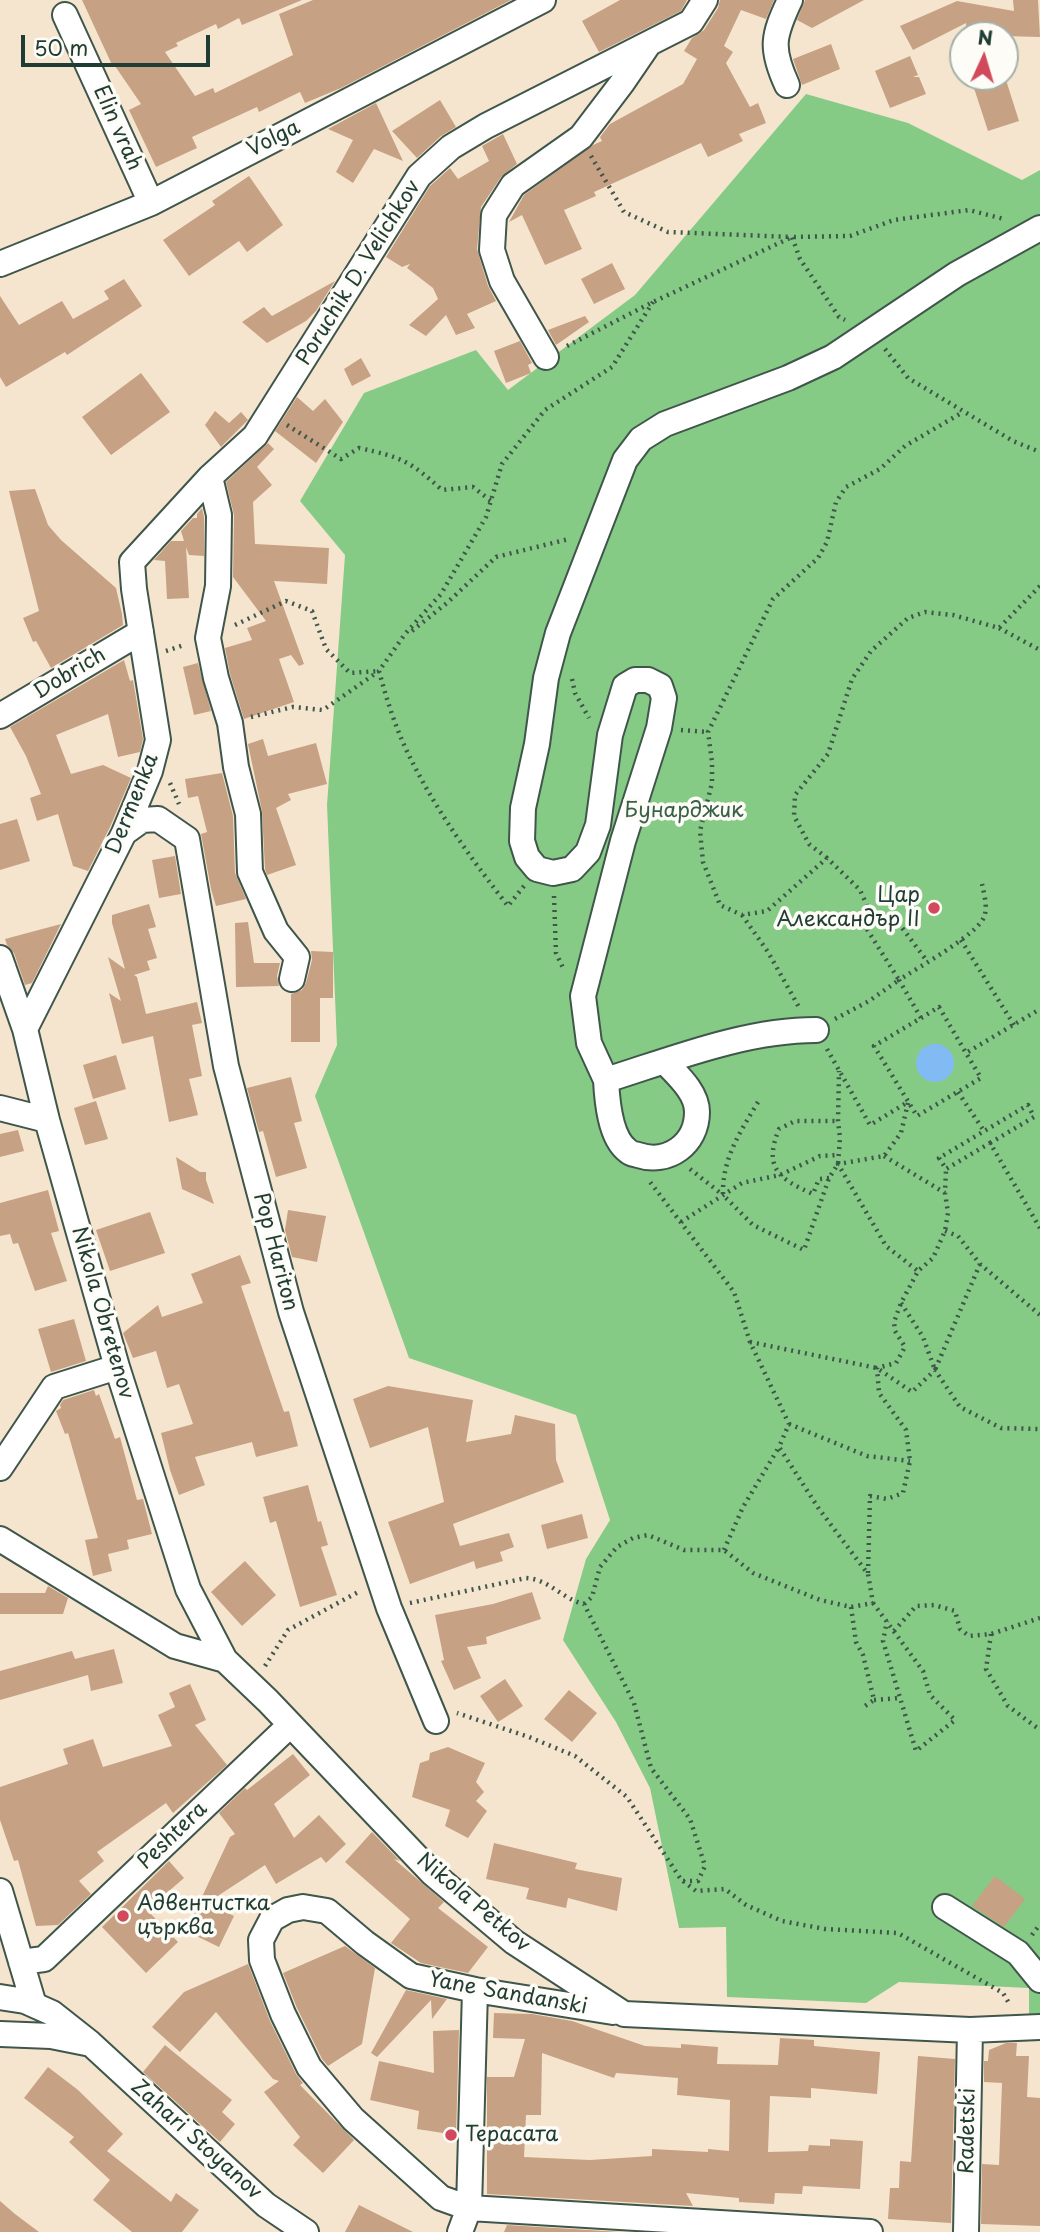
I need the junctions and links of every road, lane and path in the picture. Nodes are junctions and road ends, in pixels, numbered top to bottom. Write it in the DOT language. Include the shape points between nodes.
graph roads {
  1 [pos="543,0"];
  2 [pos="705,0"];
  3 [pos="790,0"];
  4 [pos="65,15"];
  5 [pos="650,41"];
  6 [pos="787,85"];
  7 [pos="581,137"];
  8 [pos="151,202"];
  9 [pos="1040,228"];
  10 [pos="792,237"];
  11 [pos="0,264"];
  12 [pos="653,302"];
  13 [pos="870,331"];
  14 [pos="546,357"];
  15 [pos="963,412"];
  16 [pos="270,414"];
  17 [pos="1040,452"];
  18 [pos="210,478"];
  19 [pos="491,501"];
  20 [pos="596,538"];
  21 [pos="132,562"];
  22 [pos="1040,586"];
  23 [pos="999,628"];
  24 [pos="141,632"];
  25 [pos="558,633"];
  26 [pos="208,638"];
  27 [pos="403,638"];
  28 [pos="1040,650"];
  29 [pos="145,658"];
  30 [pos="379,670"];
  31 [pos="0,716"];
  32 [pos="230,723"];
  33 [pos="610,735"];
  34 [pos="124,833"];
  35 [pos="827,858"];
  36 [pos="553,873"];
  37 [pos="982,884"];
  38 [pos="508,906"];
  39 [pos="741,915"];
  40 [pos="894,917"];
  41 [pos="961,940"];
  42 [pos="0,958"];
  43 [pos="927,962"];
  44 [pos="292,979"];
  45 [pos="899,980"];
  46 [pos="583,996"];
  47 [pos="1040,1009"];
  48 [pos="921,1018"];
  49 [pos="1014,1025"];
  50 [pos="819,1027"];
  51 [pos="25,1029"];
  52 [pos="966,1054"];
  53 [pos="665,1062"];
  54 [pos="839,1070"];
  55 [pos="606,1080"];
  56 [pos="958,1092"];
  57 [pos="758,1101"];
  58 [pos="908,1102"];
  59 [pos="0,1108"];
  60 [pos="47,1120"];
  61 [pos="838,1121"];
  62 [pos="984,1131"];
  63 [pos="990,1143"];
  64 [pos="628,1151"];
  65 [pos="838,1155"];
  66 [pos="673,1156"];
  67 [pos="884,1156"];
  68 [pos="838,1164"];
  69 [pos="946,1169"];
  70 [pos="780,1175"];
  71 [pos="829,1178"];
  72 [pos="945,1193"];
  73 [pos="723,1195"];
  74 [pos="681,1222"];
  75 [pos="1040,1228"];
  76 [pos="945,1231"];
  77 [pos="980,1264"];
  78 [pos="918,1271"];
  79 [pos="901,1303"];
  80 [pos="1040,1315"];
  81 [pos="750,1342"];
  82 [pos="117,1367"];
  83 [pos="877,1368"];
  84 [pos="935,1370"];
  85 [pos="789,1424"];
  86 [pos="1040,1429"];
  87 [pos="779,1447"];
  88 [pos="910,1461"];
  89 [pos="0,1468"];
  90 [pos="0,1539"];
  91 [pos="724,1549"];
  92 [pos="868,1574"];
  93 [pos="380,1580"];
  94 [pos="873,1603"];
  95 [pos="584,1604"];
  96 [pos="851,1607"];
  97 [pos="389,1608"];
  98 [pos="1040,1618"];
  99 [pos="887,1621"];
  100 [pos="894,1631"];
  101 [pos="991,1634"];
  102 [pos="225,1660"];
  103 [pos="899,1698"];
  104 [pos="874,1700"];
  105 [pos="268,1701"];
  106 [pos="862,1708"];
  107 [pos="434,1717"];
  108 [pos="289,1726"];
  109 [pos="1040,1730"];
  110 [pos="682,1881"];
  111 [pos="0,1891"];
  112 [pos="945,1907"];
  113 [pos="9,1923"];
  114 [pos="0,1947"];
  115 [pos="21,1962"];
  116 [pos="1040,1980"];
  117 [pos="475,1990"];
  118 [pos="0,1997"];
  119 [pos="34,2004"];
  120 [pos="624,2014"];
  121 [pos="1031,2027"];
  122 [pos="970,2030"];
  123 [pos="0,2034"];
  124 [pos="90,2043"];
  125 [pos="469,2208"];
  126 [pos="306,2232"];
  127 [pos="460,2232"];
  128 [pos="870,2232"];
  129 [pos="966,2232"];
  1 -- 8 [label="street, Volga"];
  2 -- 5 [label="street, Poruchik D. Velichkov" via="691,22"];
  3 -- 6 [label="street" via="777,28 776,61"];
  4 -- 8 [label="street, Elin vrah"];
  5 -- 7 [label="street"];
  5 -- 16 [label="street, Poruchik D. Velichkov" via="451,147 419,176"];
  7 -- 10 [label="path" via="624,212 668,232"];
  7 -- 14 [label="street" via="513,185 494,215 492,250 502,281"];
  8 -- 11 [label="street, Volga"];
  9 -- 10 [label="path" via="969,210 894,220 850,236"];
  9 -- 13 [label="street" via="957,274"];
  10 -- 12 [label="path"];
  10 -- 13 [label="path" via="800,259 839,317"];
  12 -- 14 [label="path"];
  12 -- 19 [label="path" via="612,367 545,411 502,464"];
  13 -- 15 [label="path" via="908,378"];
  13 -- 20 [label="street" via="833,357 665,424 640,439 625,460"];
  15 -- 17 [label="path"];
  15 -- 39 [label="path" via="846,487 836,502 827,542 818,558 773,599 708,732 712,783 700,831 703,862 720,905"];
  16 -- 18 [label="street, Poruchik D. Velichkov" via="255,436"];
  16 -- 19 [label="path" via="341,459 359,448 390,455 415,465 442,490 473,487"];
  18 -- 21 [label="street, Poruchik D. Velichkov"];
  18 -- 26 [label="street" via="219,515 218,586"];
  19 -- 27 [label="path" via="441,594"];
  20 -- 25 [label="street"];
  20 -- 27 [label="path" via="570,538 496,557"];
  21 -- 24 [label="street, Dermenka"];
  22 -- 23 [label="path"];
  23 -- 28 [label="path"];
  23 -- 35 [label="path" via="925,612 908,618 871,651 852,679 828,754 795,795 794,816 809,844"];
  24 -- 29 [label="street, Dermenka"];
  24 -- 31 [label="street, Dobrich"];
  25 -- 33 [label="path" via="575,693 596,731"];
  25 -- 36 [label="street" via="523,808 522,841 537,869"];
  26 -- 29 [label="path"];
  26 -- 30 [label="path" via="286,601 312,611 326,649 350,673"];
  26 -- 32 [label="street"];
  27 -- 30 [label="path"];
  29 -- 34 [label="street, Dermenka" via="158,740"];
  30 -- 32 [label="path" via="323,709 293,707"];
  30 -- 38 [label="path" via="401,737 432,799"];
  32 -- 44 [label="street" via="248,814 250,872 276,931 297,957"];
  33 -- 36 [label="street" via="598,825 588,852 572,869"];
  33 -- 46 [label="street" via="625,686 648,680 660,686 664,698 659,727 623,841"];
  34 -- 51 [label="street, Dermenka"];
  34 -- 93 [label="street, Pop Hariton" via="142,820 158,820 187,839 226,1066 291,1312"];
  35 -- 39 [label="path" via="767,911"];
  35 -- 45 [label="path" via="860,890 869,910 863,923"];
  36 -- 46 [label="path" via="556,953"];
  37 -- 41 [label="path" via="985,917"];
  39 -- 50 [label="path"];
  40 -- 43 [label="path"];
  41 -- 43 [label="path"];
  41 -- 49 [label="path"];
  42 -- 51 [label="street, Nikola Obretenov"];
  43 -- 45 [label="path"];
  45 -- 48 [label="path"];
  45 -- 50 [label="path"];
  46 -- 55 [label="street" via="589,1043"];
  47 -- 49 [label="path"];
  48 -- 52 [label="path" via="939,1007"];
  48 -- 58 [label="path" via="874,1046"];
  49 -- 52 [label="path"];
  50 -- 53 [label="street" via="768,1034"];
  50 -- 54 [label="path"];
  51 -- 60 [label="street, Nikola Obretenov"];
  52 -- 56 [label="path" via="981,1078"];
  53 -- 55 [label="street"];
  53 -- 66 [label="street" via="690,1090 697,1110 692,1134"];
  54 -- 58 [label="path" via="870,1125"];
  54 -- 61 [label="path"];
  55 -- 64 [label="street" via="608,1110"];
  56 -- 58 [label="path" via="917,1116"];
  56 -- 62 [label="path"];
  57 -- 73 [label="path" via="730,1151 722,1177"];
  58 -- 67 [label="path" via="901,1133"];
  59 -- 60 [label="street"];
  60 -- 82 [label="street, Nikola Obretenov"];
  61 -- 65 [label="path"];
  61 -- 70 [label="path" via="795,1121 779,1129 772,1159"];
  62 -- 63 [label="path" via="1028,1105 1034,1117"];
  62 -- 69 [label="path" via="939,1158"];
  63 -- 69 [label="path"];
  63 -- 75 [label="path"];
  64 -- 66 [label="street" via="651,1159"];
  64 -- 74 [label="path"];
  65 -- 68 [label="path"];
  65 -- 70 [label="path" via="820,1156"];
  66 -- 73 [label="path"];
  67 -- 68 [label="path"];
  67 -- 72 [label="path"];
  68 -- 71 [label="path"];
  68 -- 78 [label="path" via="886,1246"];
  69 -- 72 [label="path"];
  70 -- 71 [label="path" via="813,1194 819,1179"];
  70 -- 73 [label="path" via="743,1183"];
  71 -- 73 [label="path" via="804,1250 753,1225"];
  72 -- 76 [label="path"];
  73 -- 74 [label="path"];
  74 -- 81 [label="path" via="734,1292"];
  76 -- 77 [label="path" via="958,1236"];
  76 -- 78 [label="path" via="933,1258"];
  77 -- 80 [label="path"];
  77 -- 84 [label="path"];
  78 -- 79 [label="path"];
  79 -- 83 [label="path" via="894,1322 905,1347 896,1363"];
  79 -- 84 [label="path" via="923,1337"];
  81 -- 83 [label="path"];
  81 -- 85 [label="path"];
  82 -- 89 [label="street" via="54,1387"];
  82 -- 102 [label="street, Nikola Obretenov" via="188,1589"];
  83 -- 84 [label="path" via="912,1392"];
  83 -- 88 [label="path" via="879,1392 906,1430"];
  84 -- 86 [label="path" via="960,1407 1001,1428"];
  85 -- 87 [label="path"];
  85 -- 88 [label="path" via="867,1456"];
  87 -- 91 [label="path"];
  87 -- 92 [label="path"];
  88 -- 92 [label="path" via="903,1493 887,1499 870,1496"];
  90 -- 102 [label="street, Nikola Petkov" via="175,1646"];
  91 -- 95 [label="path" via="684,1550 648,1535 633,1538 617,1547 600,1567 592,1597"];
  91 -- 96 [label="path" via="753,1573 820,1600"];
  92 -- 94 [label="path"];
  93 -- 97 [label="street, Pop Hariton"];
  93 -- 105 [label="path" via="288,1630 265,1665"];
  94 -- 96 [label="path"];
  94 -- 99 [label="path"];
  95 -- 97 [label="path" via="570,1601 540,1579 526,1578"];
  95 -- 110 [label="path" via="634,1703 651,1768 690,1819 705,1866 698,1881"];
  96 -- 104 [label="path" via="856,1642"];
  97 -- 107 [label="street, Pop Hariton"];
  98 -- 101 [label="path"];
  99 -- 100 [label="path"];
  99 -- 103 [label="path" via="883,1641"];
  100 -- 101 [label="path" via="916,1606 934,1605 955,1611 960,1629 969,1636"];
  100 -- 103 [label="path" via="923,1671 930,1695 955,1720 916,1751"];
  101 -- 109 [label="path" via="986,1669 1008,1706"];
  102 -- 105 [label="street, Nikola Petkov"];
  103 -- 104 [label="path"];
  104 -- 106 [label="path"];
  105 -- 108 [label="street, Nikola Petkov"];
  107 -- 110 [label="path" via="446,1710 575,1756 627,1797"];
  108 -- 115 [label="street, Peshtera" via="44,1959"];
  108 -- 120 [label="street, Nikola Petkov" via="432,1873 514,1942"];
  110 -- 121 [label="path" via="695,1891 725,1889 746,1905 782,1921 825,1929 898,1933 1003,1993"];
  111 -- 113 [label="street"];
  112 -- 116 [label="street" via="1018,1953"];
  113 -- 114 [label="street"];
  113 -- 115 [label="street"];
  115 -- 119 [label="street"];
  117 -- 120 [label="street, Yane Sandanski"];
  117 -- 125 [label="street"];
  117 -- 125 [label="street, Yane Sandanski" via="411,1976 327,1911 288,1910 272,1919 261,1941 262,1960 309,2067 353,2119 441,2198"];
  118 -- 119 [label="street, Zahari Stoyanov"];
  119 -- 124 [label="street, Zahari Stoyanov"];
  120 -- 122 [label="street"];
  121 -- 122 [label="street"];
  122 -- 129 [label="street, Radetski"];
  123 -- 124 [label="street"];
  124 -- 126 [label="street, Zahari Stoyanov" via="267,2204"];
  125 -- 127 [label="street"];
  125 -- 128 [label="street, Yane Sandanski"];
}
